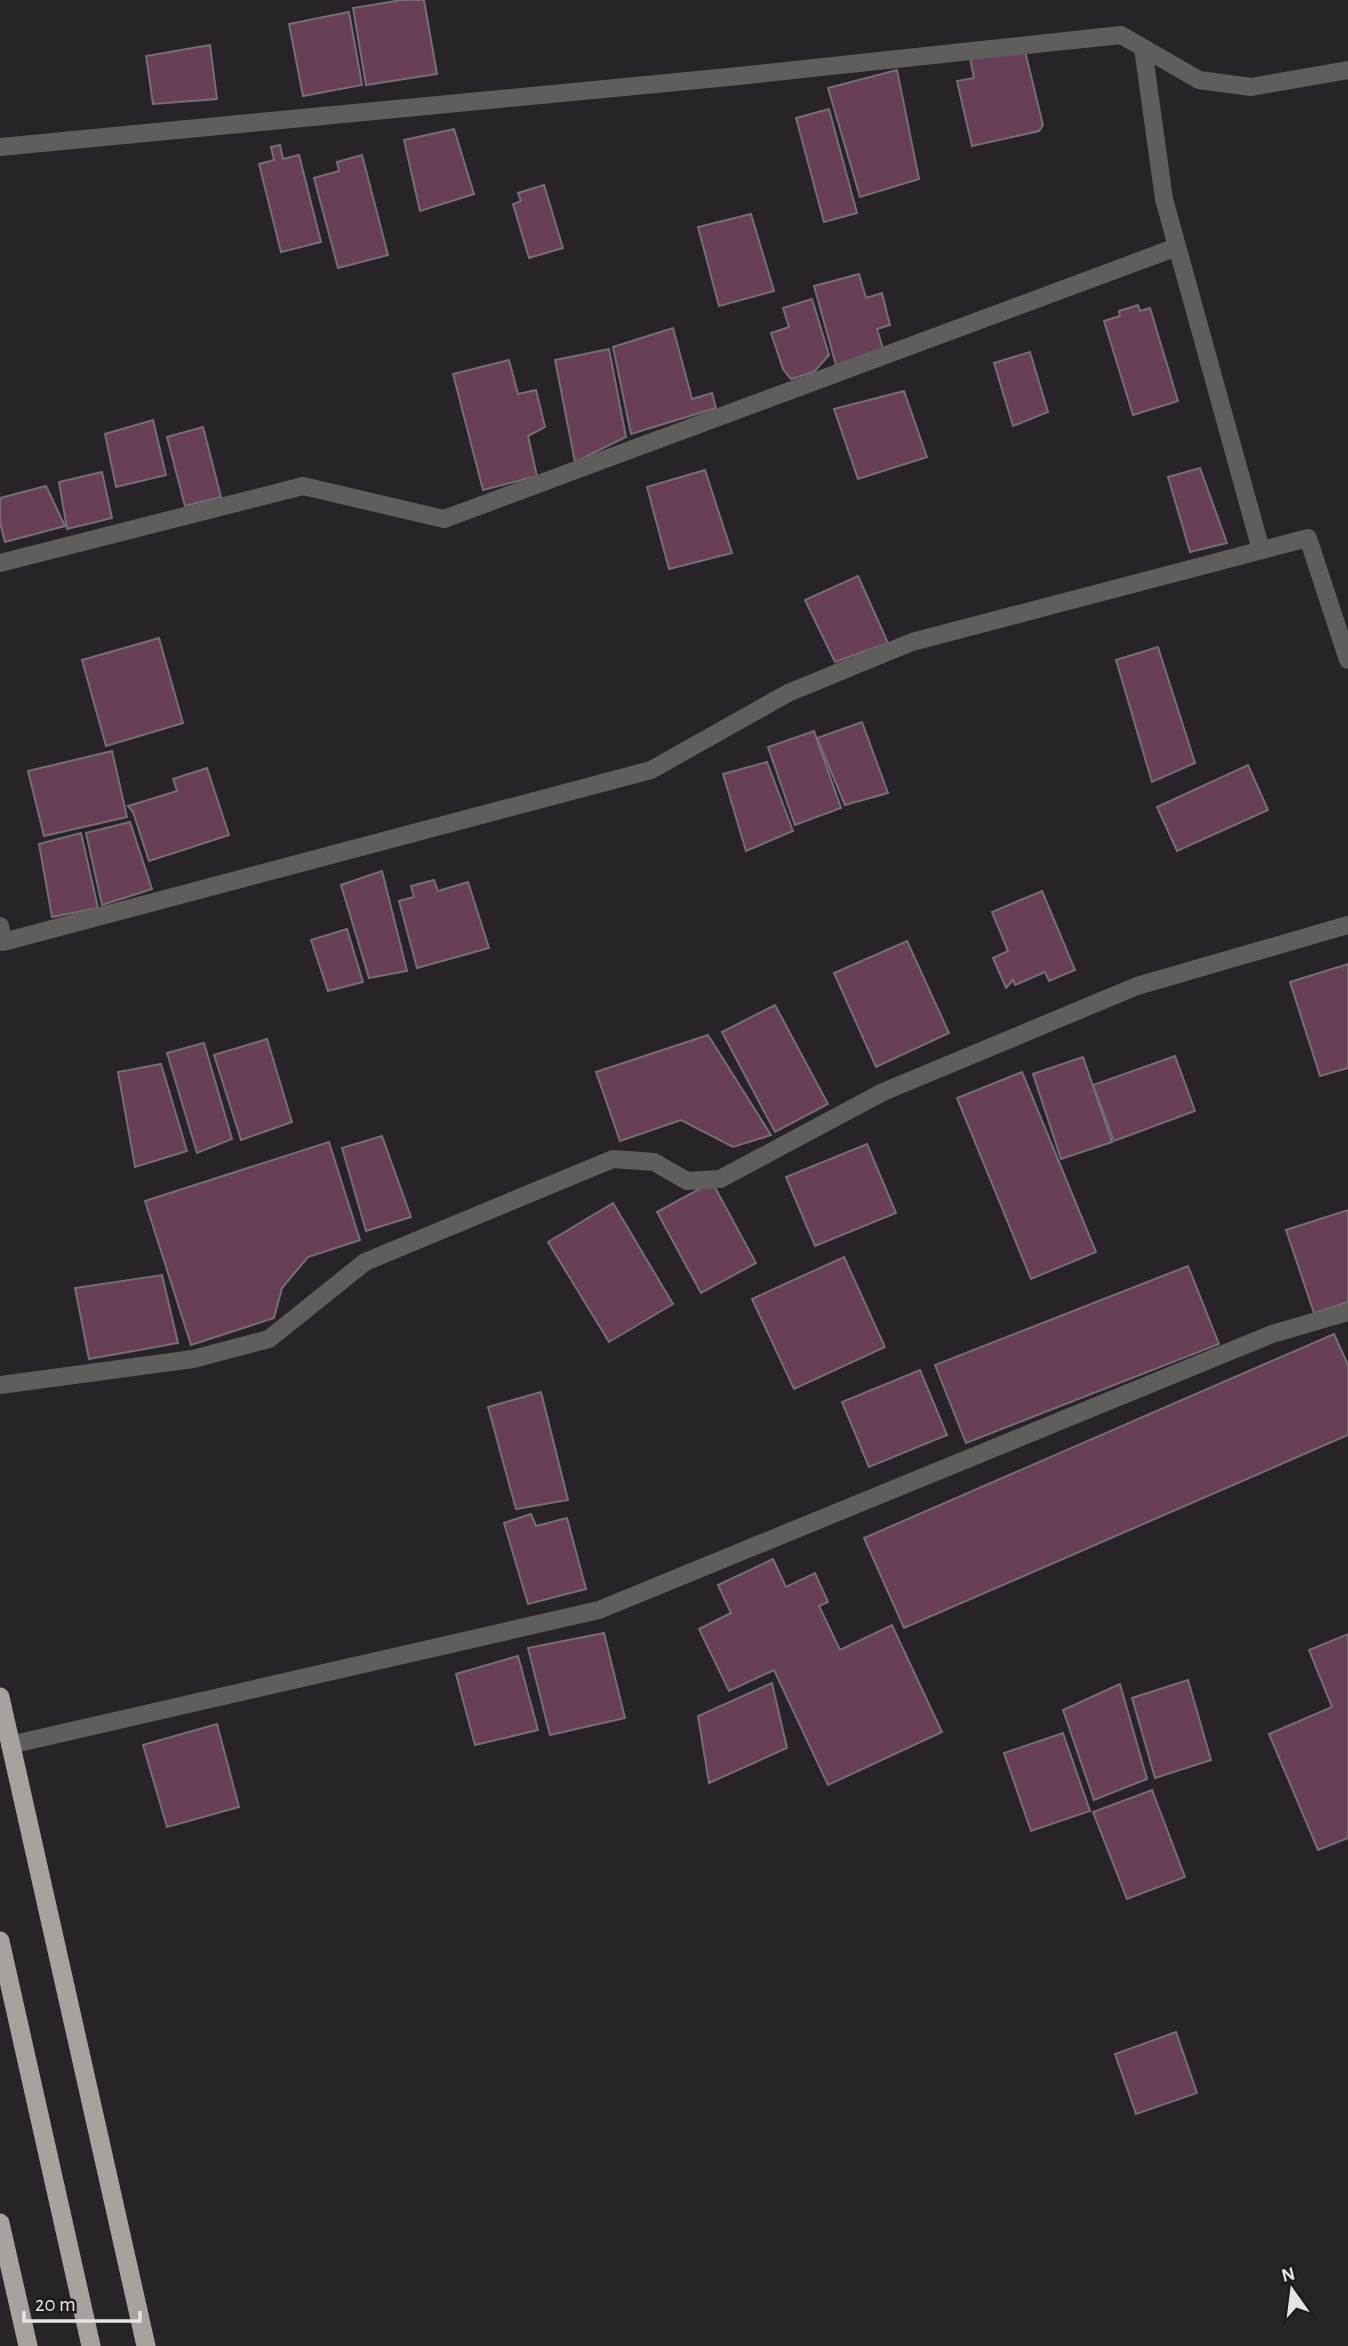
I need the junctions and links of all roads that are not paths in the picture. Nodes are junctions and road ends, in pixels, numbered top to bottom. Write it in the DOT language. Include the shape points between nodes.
graph roads {
  1 [pos="1143,48"];
  2 [pos="1348,70"];
  3 [pos="0,146"];
  4 [pos="1177,247"];
  5 [pos="1261,550"];
  6 [pos="0,563"];
  7 [pos="1348,660"];
  8 [pos="1348,925"];
  9 [pos="0,926"];
  10 [pos="1348,1312"];
  11 [pos="0,1384"];
  12 [pos="0,1697"];
  13 [pos="10,1745"];
  14 [pos="0,1941"];
  15 [pos="0,2222"];
  16 [pos="28,2346"];
  17 [pos="91,2346"];
  18 [pos="146,2346"];
  1 -- 2 [label="street" via="1199,80 1251,87"];
  1 -- 3 [label="street" via="1121,35"];
  1 -- 4 [label="street" via="1164,199"];
  4 -- 5 [label="street"];
  4 -- 6 [label="street" via="444,519 303,486"];
  5 -- 7 [label="street" via="1308,538"];
  5 -- 9 [label="street" via="912,642 788,693 651,770 3,942"];
  8 -- 11 [label="street" via="1137,986 883,1092 720,1179 687,1181 654,1162 613,1159 365,1262 269,1339 193,1359"];
  10 -- 13 [label="street" via="1272,1334 599,1610"];
  12 -- 13 [label="highway"];
  13 -- 18 [label="highway"];
  14 -- 17 [label="highway"];
  15 -- 16 [label="highway"];
}
